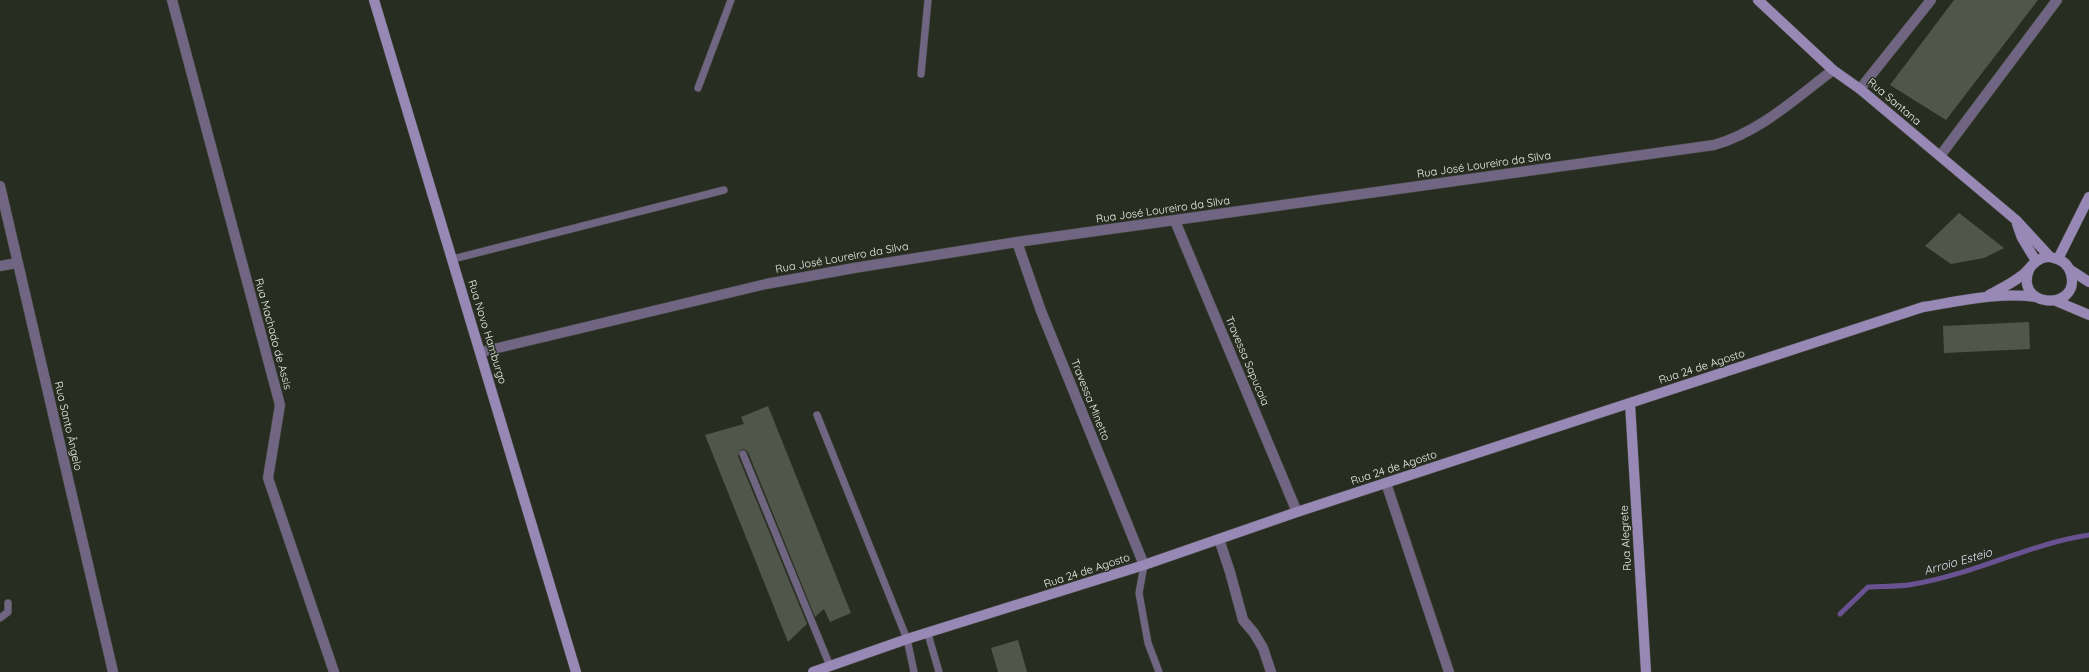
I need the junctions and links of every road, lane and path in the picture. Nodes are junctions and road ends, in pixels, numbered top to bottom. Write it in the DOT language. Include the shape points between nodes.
graph roads {
  1 [pos="172,0"];
  2 [pos="374,0"];
  3 [pos="731,0"];
  4 [pos="928,0"];
  5 [pos="1758,0"];
  6 [pos="1931,0"];
  7 [pos="2057,0"];
  8 [pos="1833,70"];
  9 [pos="921,74"];
  10 [pos="698,88"];
  11 [pos="1860,89"];
  12 [pos="1940,156"];
  13 [pos="0,186"];
  14 [pos="724,190"];
  15 [pos="2089,196"];
  16 [pos="2016,220"];
  17 [pos="1175,221"];
  18 [pos="1017,242"];
  19 [pos="453,258"];
  20 [pos="2054,258"];
  21 [pos="17,263"];
  22 [pos="2034,264"];
  23 [pos="0,266"];
  24 [pos="2069,269"];
  25 [pos="2089,282"];
  26 [pos="1986,297"];
  27 [pos="2036,297"];
  28 [pos="2056,301"];
  29 [pos="2089,315"];
  30 [pos="481,352"];
  31 [pos="1630,403"];
  32 [pos="817,415"];
  33 [pos="743,454"];
  34 [pos="1386,483"];
  35 [pos="1297,512"];
  36 [pos="1219,539"];
  37 [pos="1144,565"];
  38 [pos="8,603"];
  39 [pos="0,618"];
  40 [pos="928,634"];
  41 [pos="907,640"];
  42 [pos="830,666"];
  43 [pos="113,672"];
  44 [pos="334,672"];
  45 [pos="576,672"];
  46 [pos="813,672"];
  47 [pos="914,672"];
  48 [pos="939,672"];
  49 [pos="1159,672"];
  50 [pos="1271,672"];
  51 [pos="1449,672"];
  52 [pos="1646,672"];
  1 -- 44 [label="street, Rua Machado de Assis" via="280,405 268,478"];
  2 -- 19 [label="main road, Rua Novo Hamburgo"];
  3 -- 10 [label="lane"];
  4 -- 9 [label="lane"];
  5 -- 8 [label="main road, Rua Santana"];
  6 -- 11 [label="street"];
  7 -- 12 [label="street"];
  8 -- 11 [label="main road, Rua Santana"];
  8 -- 17 [label="street, Rua José Loureiro da Silva" via="1762,124 1736,139 1714,145"];
  11 -- 12 [label="main road, Rua Santana"];
  12 -- 16 [label="main road, Rua Santana"];
  13 -- 21 [label="street, Rua Santo Ângelo"];
  14 -- 19 [label="lane"];
  15 -- 20 [label="main road"];
  16 -- 20 [label="main road, Rua Santana"];
  16 -- 22 [label="main road"];
  17 -- 18 [label="street, Rua José Loureiro da Silva"];
  17 -- 35 [label="street, Travessa Sapucaia"];
  18 -- 30 [label="street, Rua José Loureiro da Silva" via="766,284"];
  18 -- 37 [label="street, Travessa Minetto" via="1041,311"];
  19 -- 30 [label="main road, Rua Novo Hamburgo"];
  20 -- 22 [label="main road"];
  20 -- 24 [label="main road" via="2064,262"];
  21 -- 23 [label="street"];
  21 -- 43 [label="street, Rua Santo Ângelo"];
  22 -- 26 [label="main road, Rua 24 de Agosto" via="2022,276"];
  22 -- 27 [label="main road" via="2027,279 2031,292"];
  24 -- 25 [label="main road"];
  24 -- 28 [label="main road" via="2071,284 2068,291"];
  26 -- 27 [label="main road, Rua 24 de Agosto"];
  26 -- 31 [label="main road, Rua 24 de Agosto" via="1923,307"];
  27 -- 28 [label="main road"];
  28 -- 29 [label="main road"];
  30 -- 45 [label="main road, Rua Novo Hamburgo"];
  31 -- 34 [label="main road, Rua 24 de Agosto"];
  31 -- 52 [label="main road, Rua Alegrete"];
  32 -- 41 [label="lane"];
  33 -- 42 [label="lane"];
  34 -- 35 [label="main road, Rua 24 de Agosto"];
  34 -- 51 [label="street"];
  35 -- 36 [label="main road, Rua 24 de Agosto"];
  36 -- 37 [label="main road, Rua 24 de Agosto"];
  36 -- 50 [label="street" via="1243,620 1260,643"];
  37 -- 40 [label="main road, Rua 24 de Agosto"];
  37 -- 49 [label="lane" via="1139,593 1148,642"];
  38 -- 39 [label="lane" via="8,612"];
  40 -- 41 [label="main road, Rua 24 de Agosto"];
  40 -- 48 [label="lane"];
  41 -- 42 [label="main road, Rua 24 de Agosto"];
  41 -- 47 [label="lane"];
  42 -- 46 [label="main road, Rua 24 de Agosto"];
}
